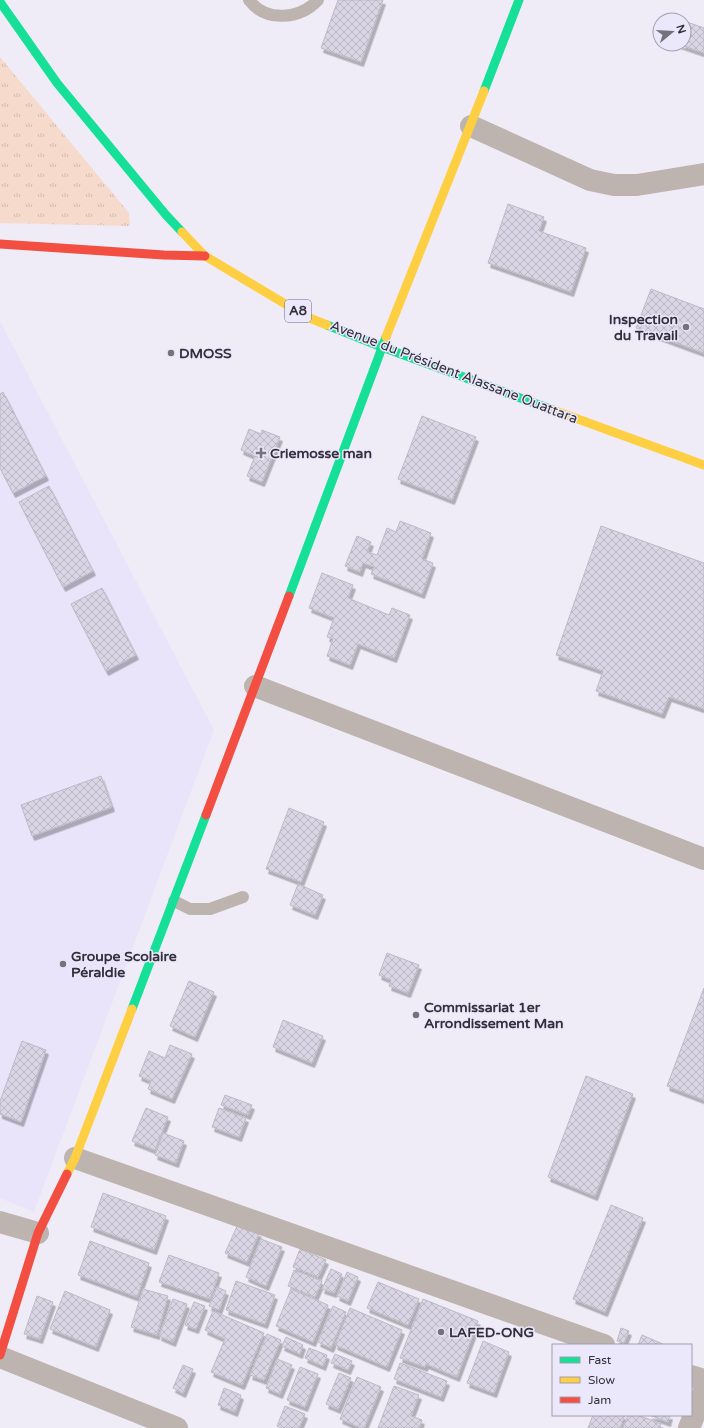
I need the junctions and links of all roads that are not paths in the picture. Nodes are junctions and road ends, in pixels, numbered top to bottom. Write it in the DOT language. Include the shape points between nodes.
graph roads {
  1 [pos="249,0"];
  2 [pos="318,0"];
  3 [pos="519,0"];
  4 [pos="0,2"];
  5 [pos="471,126"];
  6 [pos="704,174"];
  7 [pos="0,244"];
  8 [pos="205,256"];
  9 [pos="382,347"];
  10 [pos="704,465"];
  11 [pos="255,686"];
  12 [pos="704,859"];
  13 [pos="242,897"];
  14 [pos="174,901"];
  15 [pos="75,1158"];
  16 [pos="0,1222"];
  17 [pos="38,1233"];
  18 [pos="601,1344"];
  19 [pos="0,1356"];
  20 [pos="692,1376"];
  21 [pos="704,1380"];
  22 [pos="704,1391"];
  23 [pos="177,1428"];
  24 [pos="689,1428"];
  1 -- 2 [label="lane" via="268,14 286,16 303,12"];
  3 -- 5 [label="street"];
  4 -- 8 [label="street, Avenue du Président Alassane Ouattara / A8" via="57,83 166,215"];
  5 -- 6 [label="street" via="590,180 614,185 637,185"];
  5 -- 9 [label="street"];
  7 -- 8 [label="street"];
  8 -- 9 [label="street, Avenue du Président Alassane Ouattara / A8" via="307,317"];
  9 -- 10 [label="street, Avenue du Président Alassane Ouattara / A8"];
  9 -- 11 [label="street"];
  11 -- 12 [label="street"];
  11 -- 14 [label="street"];
  13 -- 14 [label="lane" via="210,910 190,909"];
  14 -- 15 [label="street"];
  15 -- 17 [label="street"];
  15 -- 18 [label="street"];
  16 -- 17 [label="street"];
  17 -- 19 [label="street"];
  19 -- 23 [label="street"];
  20 -- 21 [label="street"];
  22 -- 24 [label="street"];
}
